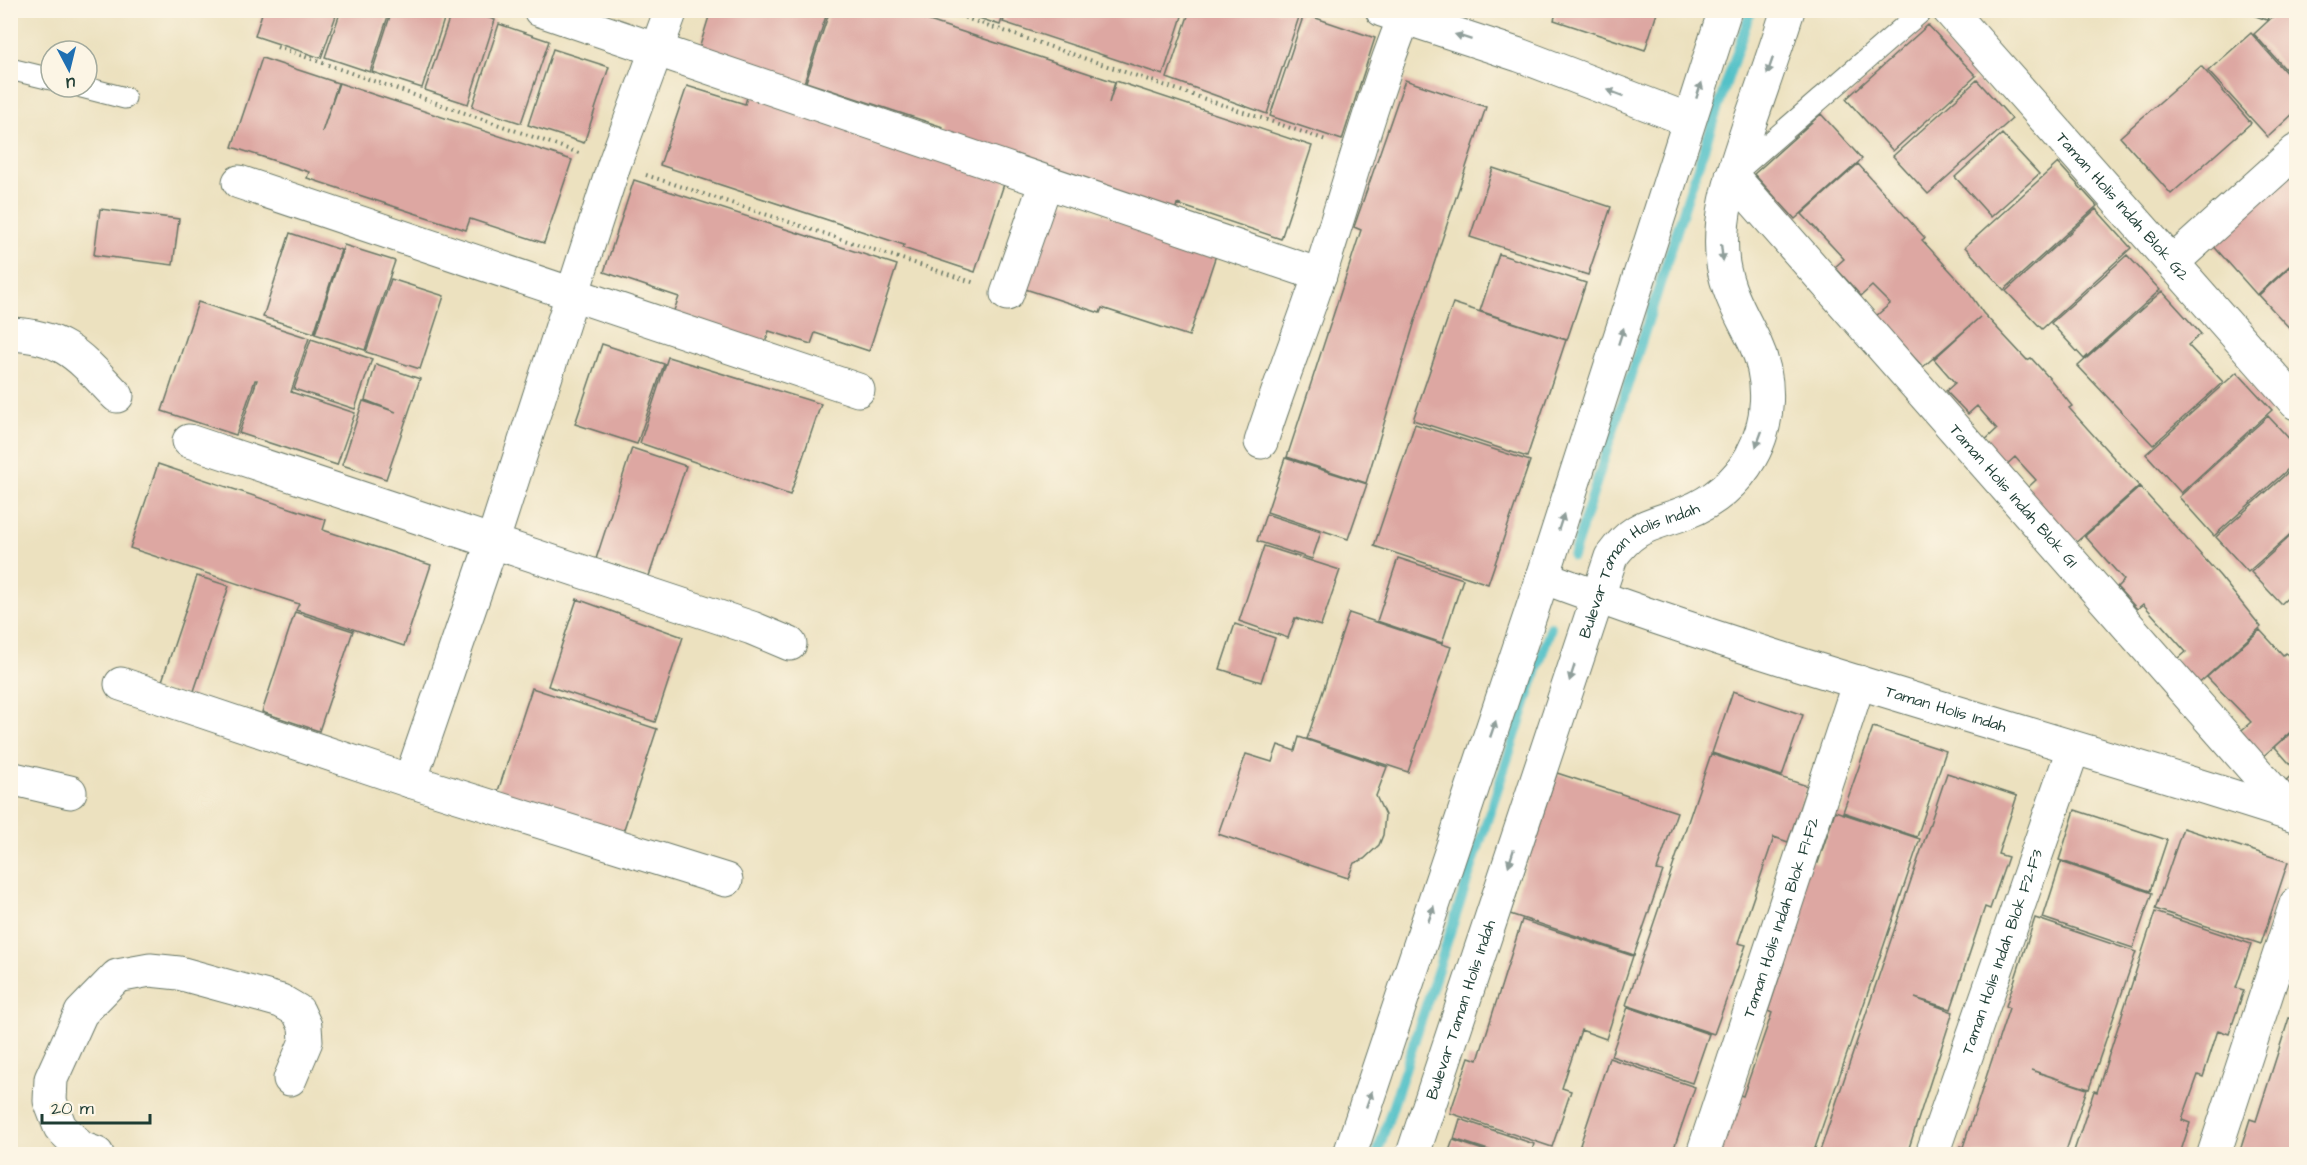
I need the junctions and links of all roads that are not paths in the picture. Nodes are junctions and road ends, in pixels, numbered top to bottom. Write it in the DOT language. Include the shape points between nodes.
graph roads {
  1 [pos="540,10"];
  2 [pos="671,10"];
  3 [pos="1725,10"];
  4 [pos="1788,10"];
  5 [pos="1923,10"];
  6 [pos="1949,10"];
  7 [pos="1393,14"];
  8 [pos="656,50"];
  9 [pos="10,69"];
  10 [pos="39,76"];
  11 [pos="99,91"];
  12 [pos="125,98"];
  13 [pos="1689,120"];
  14 [pos="2296,151"];
  15 [pos="1732,176"];
  16 [pos="1046,182"];
  17 [pos="239,183"];
  18 [pos="2173,262"];
  19 [pos="1320,275"];
  20 [pos="572,293"];
  21 [pos="1007,294"];
  22 [pos="10,334"];
  23 [pos="858,390"];
  24 [pos="117,396"];
  25 [pos="2296,403"];
  26 [pos="189,441"];
  27 [pos="1261,442"];
  28 [pos="492,543"];
  29 [pos="1543,578"];
  30 [pos="1597,597"];
  31 [pos="790,644"];
  32 [pos="1859,682"];
  33 [pos="121,684"];
  34 [pos="2073,749"];
  35 [pos="10,778"];
  36 [pos="410,781"];
  37 [pos="70,792"];
  38 [pos="2296,816"];
  39 [pos="726,880"];
  40 [pos="2296,904"];
  41 [pos="290,1079"];
  42 [pos="97,1155"];
  43 [pos="1350,1155"];
  44 [pos="1413,1155"];
  45 [pos="1703,1155"];
  46 [pos="1932,1155"];
  47 [pos="2214,1155"];
  1 -- 8 [label="street"];
  2 -- 8 [label="street"];
  13 -- 3 [label="street, one-way"];
  4 -- 15 [label="street, Bulevar Taman Holis Indah, one-way"];
  5 -- 15 [label="lane"];
  6 -- 18 [label="street, Taman Holis Indah Blok G2"];
  13 -- 7 [label="street, one-way" via="1519,55"];
  7 -- 19 [label="street"];
  8 -- 16 [label="street"];
  8 -- 20 [label="street"];
  9 -- 10 [label="lane"];
  11 -- 12 [label="lane"];
  29 -- 13 [label="street, one-way"];
  14 -- 18 [label="street"];
  15 -- 30 [label="street, Bulevar Taman Holis Indah, one-way" via="1722,220 1722,252 1731,295 1755,343 1765,374 1766,406 1760,438 1745,467 1723,491 1695,509 1653,522 1625,540 1611,557"];
  15 -- 38 [label="street, Taman Holis Indah Blok G1"];
  16 -- 19 [label="street"];
  16 -- 21 [label="street"];
  17 -- 20 [label="street"];
  18 -- 25 [label="street, Taman Holis Indah Blok G2"];
  19 -- 27 [label="street"];
  20 -- 23 [label="street"];
  20 -- 28 [label="street"];
  22 -- 24 [label="street" via="57,342 77,355"];
  26 -- 28 [label="street"];
  28 -- 31 [label="street"];
  28 -- 36 [label="street"];
  29 -- 30 [label="street, Taman Holis Indah"];
  43 -- 29 [label="street, one-way"];
  30 -- 32 [label="street, Taman Holis Indah"];
  30 -- 44 [label="street, Bulevar Taman Holis Indah, one-way"];
  32 -- 34 [label="street, Taman Holis Indah"];
  32 -- 45 [label="street, Taman Holis Indah Blok F1-F2"];
  33 -- 36 [label="street"];
  34 -- 38 [label="street, Taman Holis Indah"];
  34 -- 46 [label="street, Taman Holis Indah Blok F2-F3"];
  35 -- 37 [label="street"];
  36 -- 39 [label="street"];
  40 -- 47 [label="street"];
  41 -- 42 [label="street" via="306,1041 305,1026 298,1011 290,1006 179,973 150,970 117,976 81,1013 51,1079 50,1101 60,1127 81,1148"];
}
